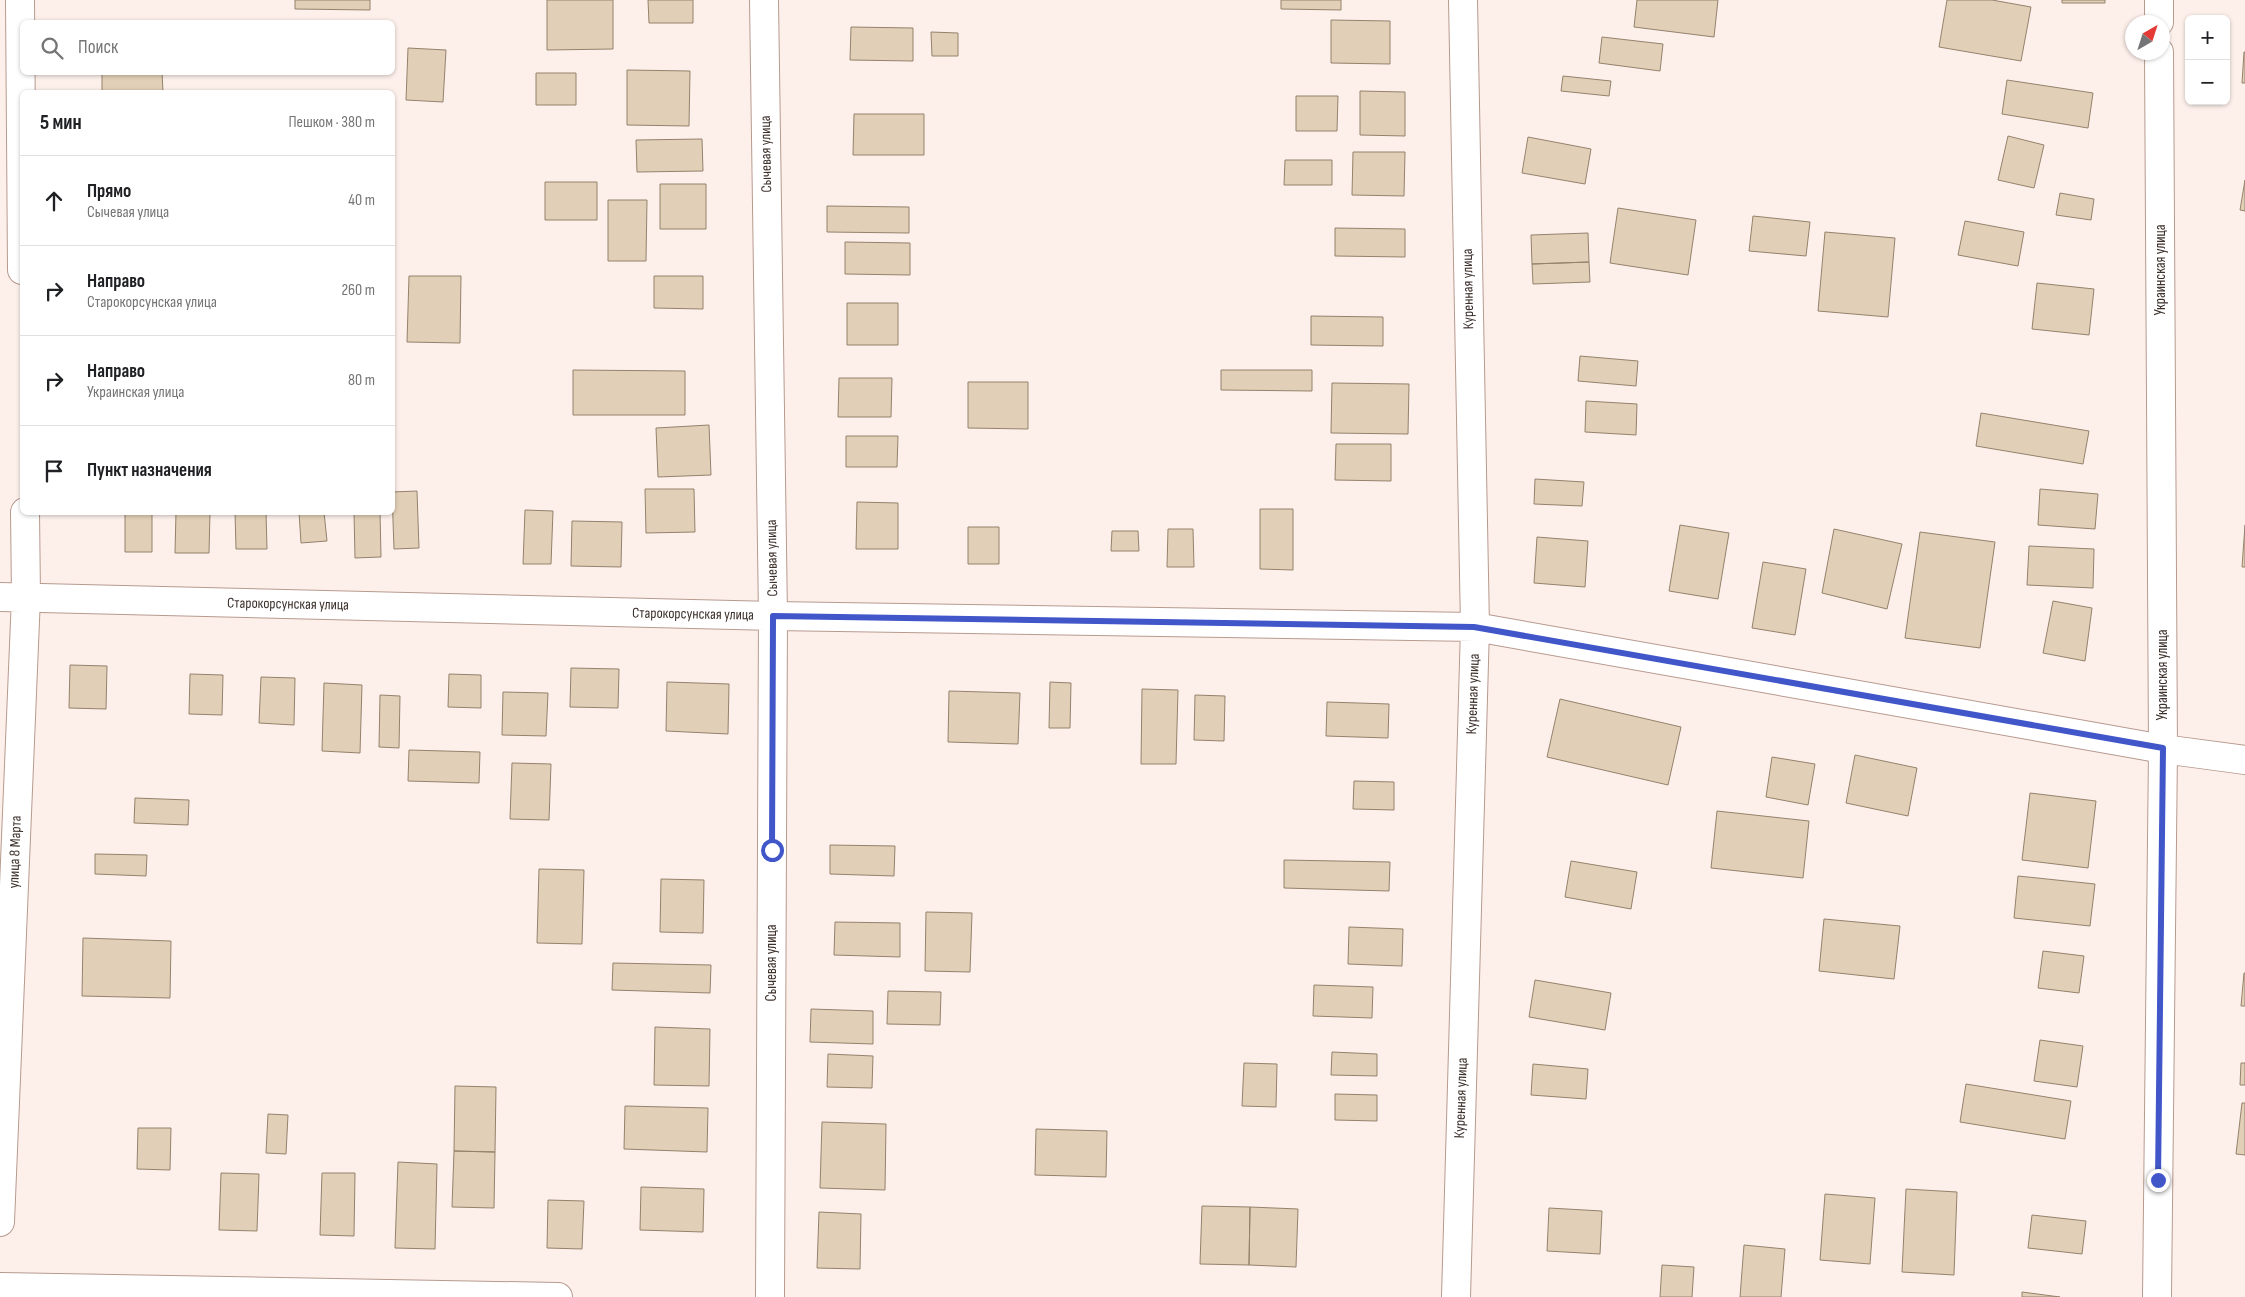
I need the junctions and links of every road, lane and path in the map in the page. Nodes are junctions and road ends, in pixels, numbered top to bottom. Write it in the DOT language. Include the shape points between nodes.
graph roads {
  1 [pos="20,0"];
  2 [pos="764,0"];
  3 [pos="1463,0"];
  4 [pos="2158,0"];
  5 [pos="2159,15"];
  6 [pos="20,20"];
  7 [pos="2159,60"];
  8 [pos="21,75"];
  9 [pos="21,90"];
  10 [pos="25,515"];
  11 [pos="13,597"];
  12 [pos="773,616"];
  13 [pos="1474,627"];
  14 [pos="2163,748"];
  15 [pos="2245,760"];
  16 [pos="0,1222"];
  17 [pos="0,1287"];
  18 [pos="558,1297"];
  19 [pos="770,1297"];
  20 [pos="1456,1297"];
  21 [pos="2156,1297"];
  1 -- 6 [label="street"];
  2 -- 12 [label="street, Сычевая улица"];
  3 -- 13 [label="street, Куренная улица"];
  4 -- 5 [label="street"];
  7 -- 14 [label="street, Украинская улица"];
  8 -- 9 [label="street"];
  10 -- 11 [label="street, улица 8 Марта"];
  11 -- 12 [label="street, Старокорсунская улица"];
  11 -- 16 [label="street, улица 8 Марта"];
  12 -- 13 [label="street, Старокорсунская улица"];
  12 -- 19 [label="street, Сычевая улица"];
  13 -- 14 [label="street, Старокорсунская улица"];
  13 -- 20 [label="street, Куренная улица"];
  14 -- 15 [label="street, Старокорсунская улица"];
  14 -- 21 [label="street, Украинская улица"];
  17 -- 18 [label="street"];
}
